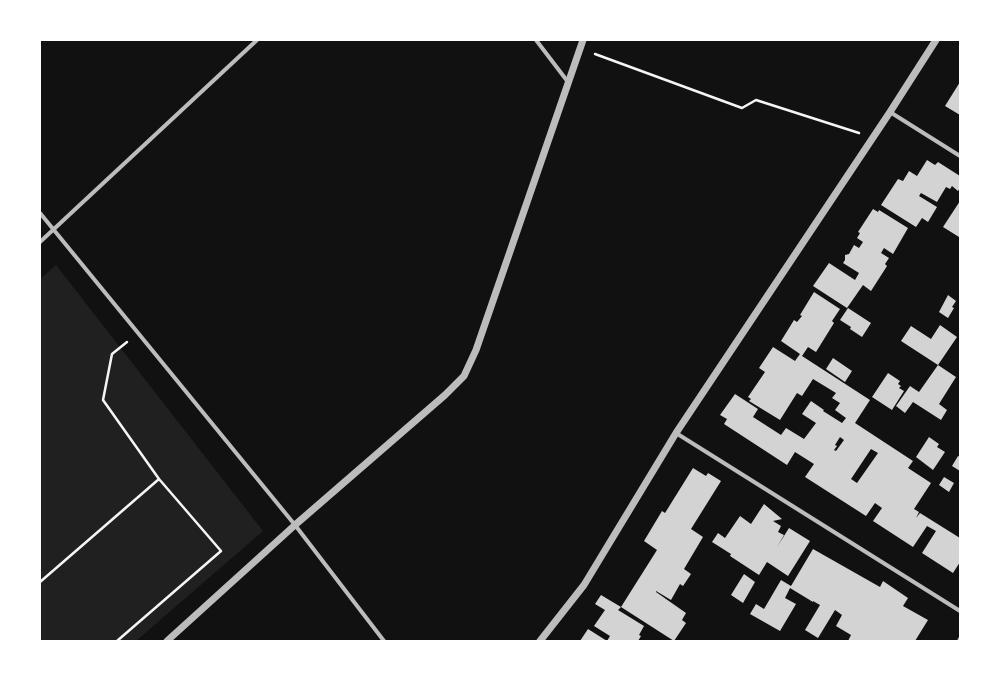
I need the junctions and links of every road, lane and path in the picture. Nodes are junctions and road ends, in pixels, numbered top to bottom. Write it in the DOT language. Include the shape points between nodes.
graph roads {
  1 [pos="257,40"];
  2 [pos="536,40"];
  3 [pos="583,40"];
  4 [pos="936,40"];
  5 [pos="580,49"];
  6 [pos="568,82"];
  7 [pos="890,112"];
  8 [pos="873,138"];
  9 [pos="960,156"];
  10 [pos="40,213"];
  11 [pos="53,230"];
  12 [pos="40,242"];
  13 [pos="138,334"];
  14 [pos="676,433"];
  15 [pos="159,479"];
  16 [pos="295,526"];
  17 [pos="40,582"];
  18 [pos="960,611"];
  19 [pos="117,641"];
  20 [pos="167,641"];
  21 [pos="384,641"];
  22 [pos="540,641"];
  1 -- 11 [label="street"];
  2 -- 6 [label="street"];
  3 -- 5 [label="street"];
  4 -- 7 [label="street"];
  5 -- 6 [label="street"];
  5 -- 8 [label="path" via="742,108 756,100"];
  6 -- 16 [label="street" via="476,350 464,376"];
  7 -- 8 [label="street"];
  7 -- 9 [label="street"];
  8 -- 14 [label="street"];
  10 -- 11 [label="street"];
  11 -- 12 [label="street"];
  11 -- 13 [label="street"];
  13 -- 15 [label="path" via="112,354 103,400"];
  13 -- 16 [label="street"];
  14 -- 18 [label="street"];
  14 -- 22 [label="street" via="584,585"];
  15 -- 17 [label="path"];
  15 -- 19 [label="path" via="221,551"];
  16 -- 20 [label="street"];
  16 -- 21 [label="street"];
}
